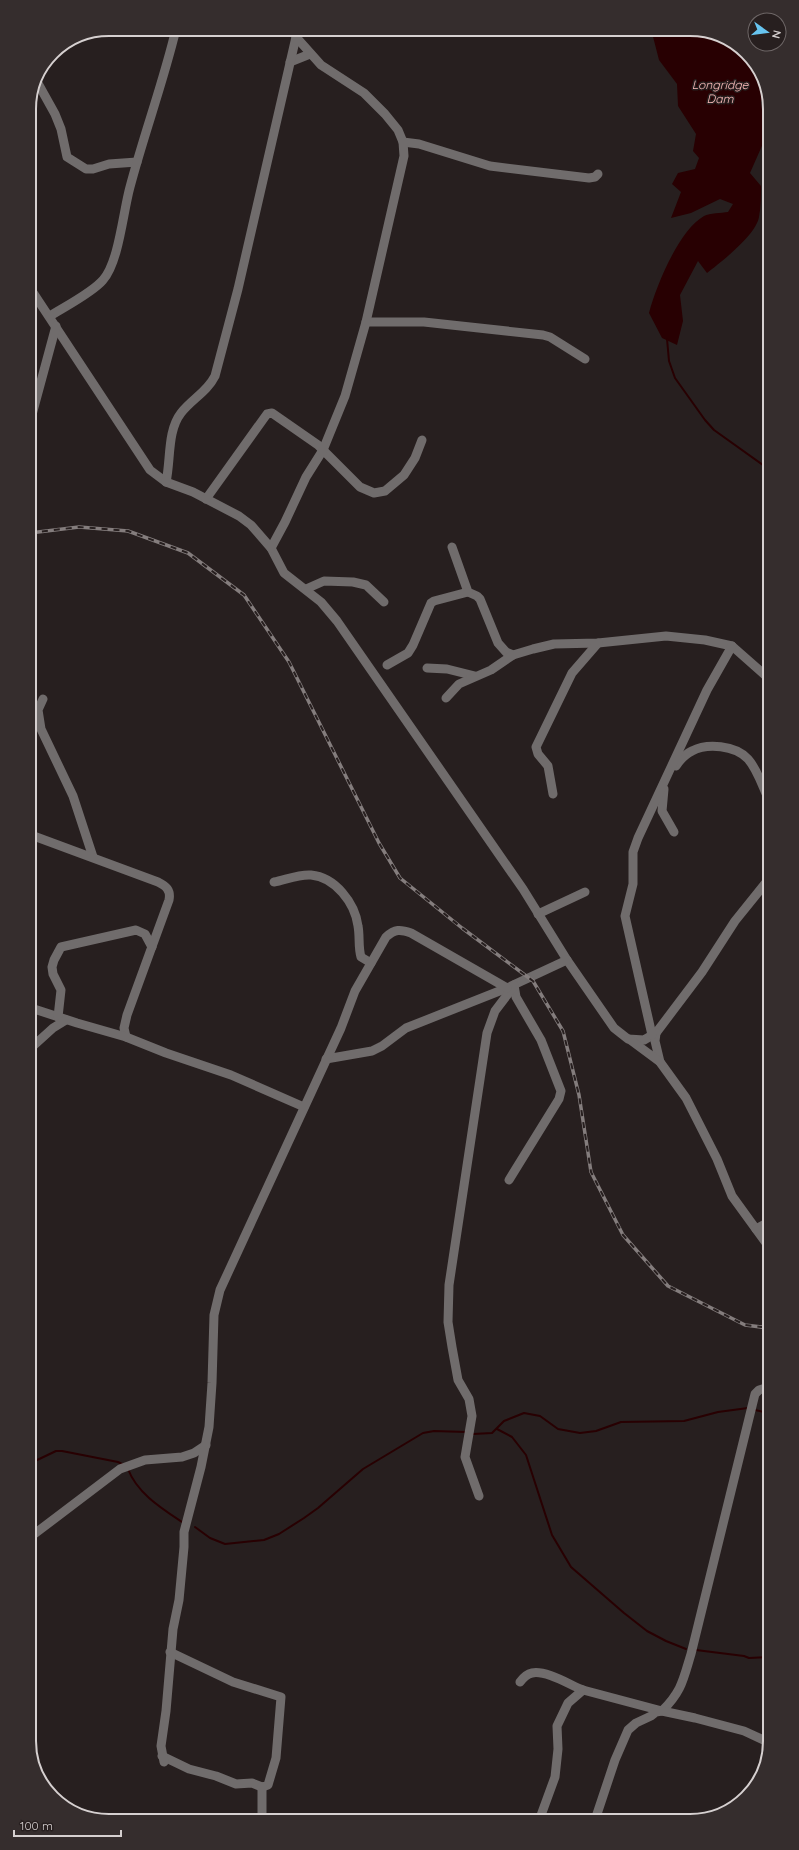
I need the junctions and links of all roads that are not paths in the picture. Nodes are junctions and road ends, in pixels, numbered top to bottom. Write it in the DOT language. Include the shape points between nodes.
graph roads {
  1 [pos="174,36"];
  2 [pos="294,36"];
  3 [pos="297,36"];
  4 [pos="310,54"];
  5 [pos="290,62"];
  6 [pos="40,86"];
  7 [pos="403,142"];
  8 [pos="137,162"];
  9 [pos="598,174"];
  10 [pos="36,296"];
  11 [pos="50,316"];
  12 [pos="366,322"];
  13 [pos="56,326"];
  14 [pos="585,359"];
  15 [pos="36,400"];
  16 [pos="422,440"];
  17 [pos="323,450"];
  18 [pos="166,482"];
  19 [pos="206,499"];
  20 [pos="452,547"];
  21 [pos="271,548"];
  22 [pos="306,589"];
  23 [pos="468,592"];
  24 [pos="384,602"];
  25 [pos="598,643"];
  26 [pos="732,646"];
  27 [pos="513,655"];
  28 [pos="388,665"];
  29 [pos="427,668"];
  30 [pos="763,673"];
  31 [pos="475,676"];
  32 [pos="446,698"];
  33 [pos="43,699"];
  34 [pos="763,787"];
  35 [pos="552,794"];
  36 [pos="674,832"];
  37 [pos="36,837"];
  38 [pos="93,857"];
  39 [pos="274,882"];
  40 [pos="763,886"];
  41 [pos="586,892"];
  42 [pos="538,914"];
  43 [pos="152,947"];
  44 [pos="567,960"];
  45 [pos="371,963"];
  46 [pos="512,986"];
  47 [pos="36,1010"];
  48 [pos="62,1019"];
  49 [pos="654,1034"];
  50 [pos="126,1037"];
  51 [pos="628,1039"];
  52 [pos="36,1043"];
  53 [pos="326,1059"];
  54 [pos="660,1062"];
  55 [pos="304,1107"];
  56 [pos="509,1180"];
  57 [pos="763,1225"];
  58 [pos="756,1228"];
  59 [pos="763,1238"];
  60 [pos="763,1389"];
  61 [pos="206,1445"];
  62 [pos="479,1496"];
  63 [pos="36,1533"];
  64 [pos="170,1652"];
  65 [pos="520,1682"];
  66 [pos="583,1690"];
  67 [pos="662,1711"];
  68 [pos="763,1740"];
  69 [pos="262,1787"];
  70 [pos="262,1814"];
  71 [pos="541,1814"];
  72 [pos="597,1814"];
  1 -- 8 [label="street"];
  2 -- 5 [label="street"];
  3 -- 4 [label="street"];
  4 -- 5 [label="street"];
  4 -- 7 [label="street" via="321,65 375,103 398,130"];
  5 -- 18 [label="street" via="238,289 214,376 210,385 181,413 176,424"];
  6 -- 8 [label="street" via="61,129 67,157 86,169"];
  7 -- 9 [label="street" via="419,144 506,169 589,178"];
  7 -- 12 [label="street" via="404,156"];
  8 -- 11 [label="street" via="109,271 95,287"];
  10 -- 11 [label="street"];
  11 -- 13 [label="street"];
  12 -- 14 [label="street" via="424,322 543,335"];
  12 -- 17 [label="street" via="345,396"];
  13 -- 15 [label="street"];
  13 -- 18 [label="street" via="150,470"];
  16 -- 17 [label="street" via="411,467 381,493 360,487"];
  17 -- 19 [label="street" via="272,413 267,414"];
  17 -- 21 [label="street" via="306,477"];
  18 -- 19 [label="street"];
  19 -- 21 [label="street" via="251,524"];
  20 -- 23 [label="street"];
  21 -- 22 [label="street" via="284,573"];
  22 -- 24 [label="street" via="324,581 353,582 366,585"];
  22 -- 42 [label="street" via="337,621"];
  23 -- 27 [label="street" via="480,598 501,648"];
  23 -- 28 [label="street" via="431,603 408,653"];
  25 -- 26 [label="street" via="666,636 706,640"];
  25 -- 27 [label="street" via="554,644"];
  25 -- 35 [label="street" via="572,673 536,747 538,754 548,766"];
  26 -- 30 [label="street"];
  26 -- 49 [label="street" via="706,690 633,852 633,884 625,916"];
  27 -- 31 [label="street" via="491,670"];
  29 -- 31 [label="street" via="446,669"];
  31 -- 32 [label="street" via="459,684"];
  33 -- 38 [label="street" via="38,710 41,729 73,796"];
  34 -- 36 [label="street" via="747,758 734,750 717,746 692,750 673,769 664,789 662,811"];
  37 -- 38 [label="street"];
  38 -- 43 [label="street" via="158,882 168,889 169,900"];
  39 -- 45 [label="street" via="311,875 322,878 344,894 351,904 358,925 361,957"];
  40 -- 49 [label="street"];
  41 -- 42 [label="street"];
  42 -- 44 [label="street"];
  43 -- 48 [label="street" via="146,934 136,930 61,947 52,967 61,990"];
  43 -- 50 [label="street" via="127,1015 124,1028"];
  44 -- 46 [label="street"];
  44 -- 51 [label="street" via="614,1028"];
  45 -- 46 [label="street" via="386,937 394,931 401,930 412,933"];
  45 -- 53 [label="street" via="355,991"];
  46 -- 53 [label="street" via="406,1028 372,1051"];
  46 -- 56 [label="street" via="541,1040 561,1091 559,1099"];
  46 -- 62 [label="street" via="495,1011 488,1033 448,1285 448,1322 458,1380 469,1399 472,1416 464,1456"];
  47 -- 48 [label="street"];
  48 -- 50 [label="street"];
  48 -- 52 [label="street"];
  49 -- 51 [label="street" via="644,1040"];
  49 -- 54 [label="street"];
  50 -- 55 [label="street" via="249,1082"];
  51 -- 54 [label="street"];
  53 -- 55 [label="street"];
  54 -- 58 [label="street" via="692,1107 732,1196"];
  55 -- 61 [label="street" via="220,1290 214,1315 212,1383"];
  57 -- 58 [label="street"];
  58 -- 59 [label="street"];
  60 -- 67 [label="street" via="756,1394 680,1690"];
  61 -- 63 [label="street" via="182,1457 145,1460 120,1469"];
  61 -- 64 [label="street" via="184,1532 179,1600"];
  64 -- 69 [label="street" via="161,1746 163,1759 236,1784 252,1783"];
  64 -- 69 [label="street" via="232,1682 281,1697 276,1758 268,1784"];
  65 -- 66 [label="street" via="525,1676 537,1673"];
  66 -- 67 [label="street"];
  66 -- 71 [label="street" via="568,1703 557,1726 555,1777"];
  67 -- 68 [label="street" via="744,1731"];
  67 -- 72 [label="street" via="636,1723 628,1730"];
  69 -- 70 [label="street"];
}
